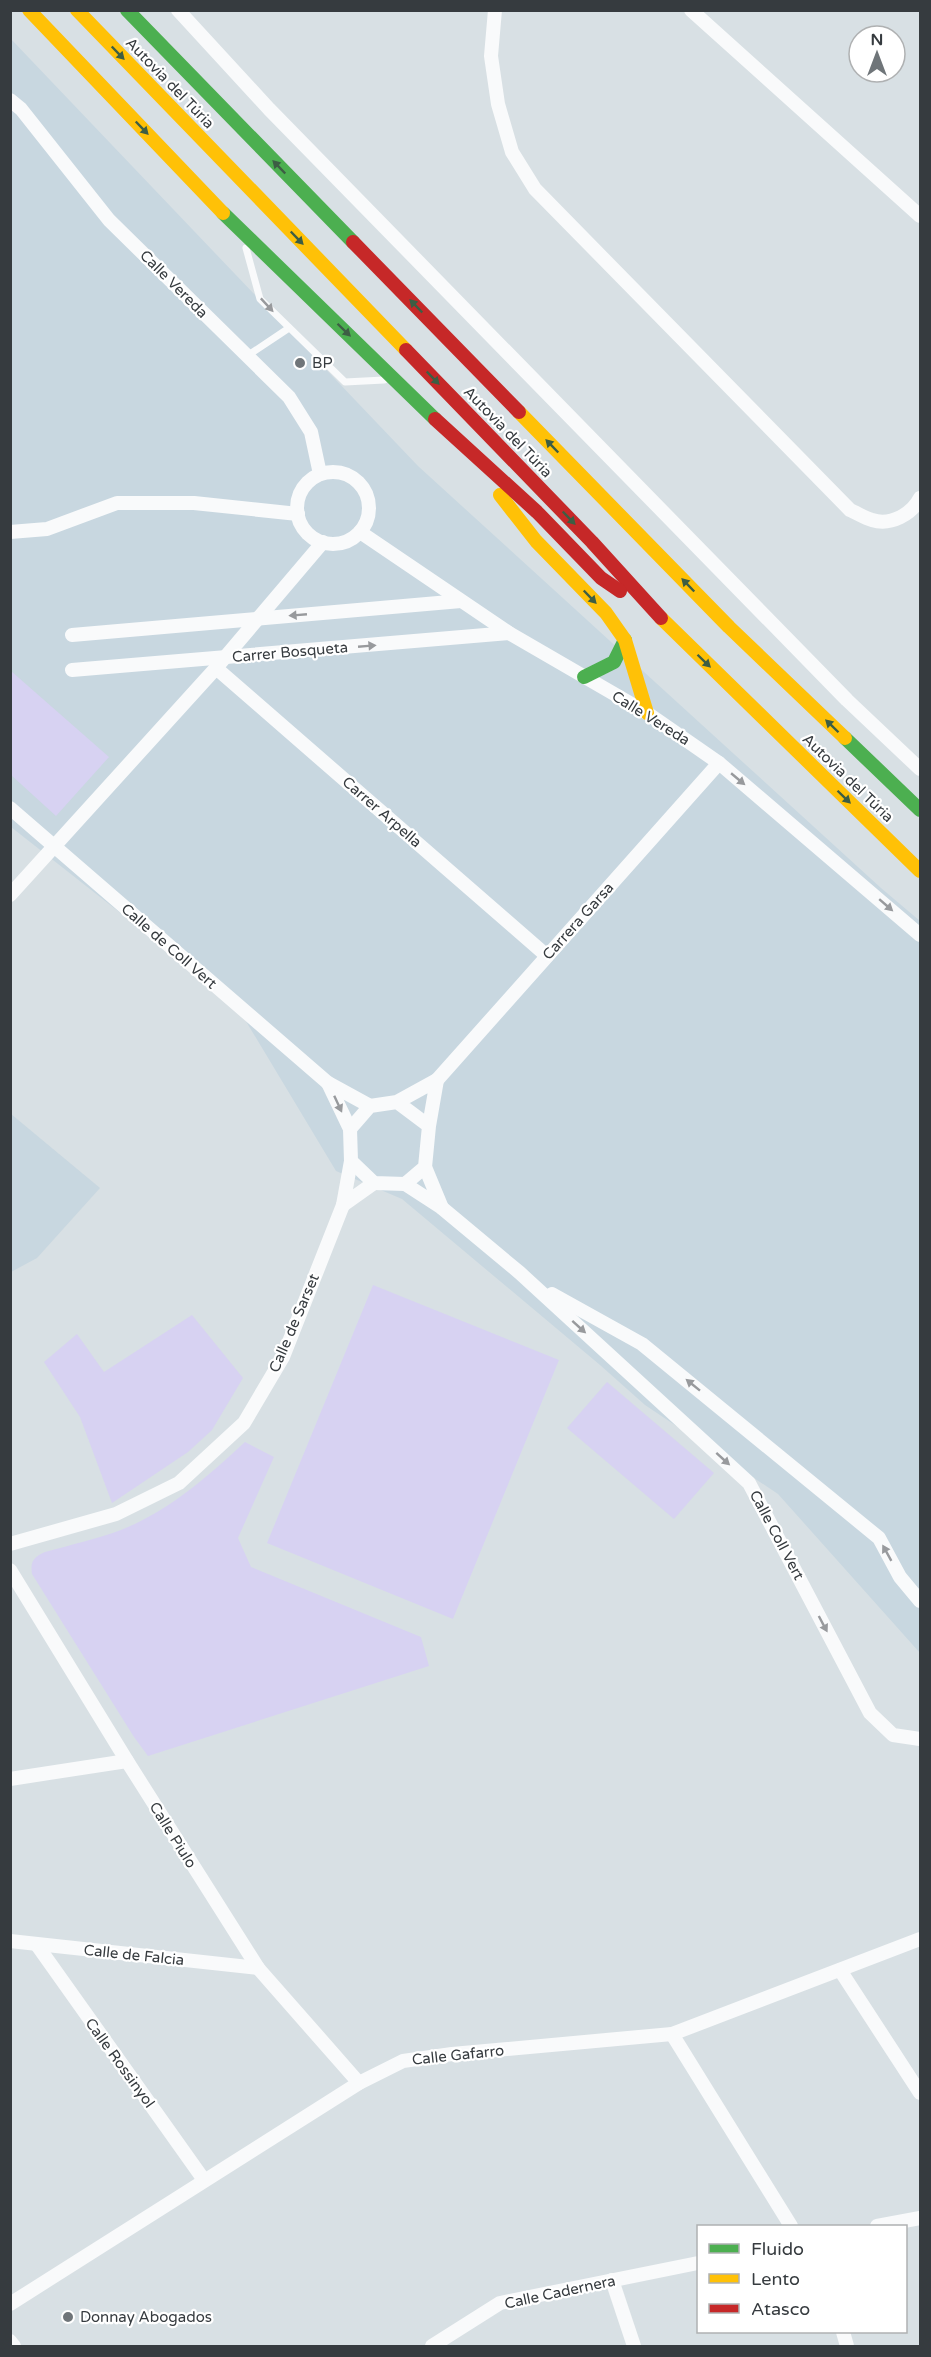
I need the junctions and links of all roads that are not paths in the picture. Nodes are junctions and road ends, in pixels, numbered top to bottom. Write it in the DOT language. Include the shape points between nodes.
graph roads {
  1 [pos="29,10"];
  2 [pos="77,10"];
  3 [pos="127,10"];
  4 [pos="178,10"];
  5 [pos="495,10"];
  6 [pos="691,10"];
  7 [pos="10,100"];
  8 [pos="921,216"];
  9 [pos="241,231"];
  10 [pos="289,327"];
  11 [pos="247,356"];
  12 [pos="396,380"];
  13 [pos="457,440"];
  14 [pos="320,474"];
  15 [pos="921,498"];
  16 [pos="298,514"];
  17 [pos="10,532"];
  18 [pos="360,532"];
  19 [pos="323,542"];
  20 [pos="461,601"];
  21 [pos="258,618"];
  22 [pos="662,620"];
  23 [pos="509,633"];
  24 [pos="72,635"];
  25 [pos="625,640"];
  26 [pos="221,663"];
  27 [pos="72,670"];
  28 [pos="584,677"];
  29 [pos="647,714"];
  30 [pos="719,763"];
  31 [pos="921,769"];
  32 [pos="10,808"];
  33 [pos="921,810"];
  34 [pos="55,848"];
  35 [pos="921,871"];
  36 [pos="10,895"];
  37 [pos="921,935"];
  38 [pos="547,956"];
  39 [pos="436,1080"];
  40 [pos="328,1083"];
  41 [pos="397,1102"];
  42 [pos="370,1106"];
  43 [pos="429,1126"];
  44 [pos="350,1129"];
  45 [pos="351,1161"];
  46 [pos="425,1167"];
  47 [pos="374,1183"];
  48 [pos="405,1184"];
  49 [pos="343,1205"];
  50 [pos="442,1208"];
  51 [pos="520,1274"];
  52 [pos="10,1544"];
  53 [pos="10,1570"];
  54 [pos="921,1601"];
  55 [pos="921,1739"];
  56 [pos="127,1761"];
  57 [pos="10,1779"];
  58 [pos="921,1939"];
  59 [pos="10,1941"];
  60 [pos="37,1945"];
  61 [pos="258,1968"];
  62 [pos="840,1970"];
  63 [pos="672,2034"];
  64 [pos="359,2083"];
  65 [pos="921,2093"];
  66 [pos="204,2180"];
  67 [pos="921,2218"];
  68 [pos="790,2225"];
  69 [pos="882,2225"];
  70 [pos="697,2263"];
  71 [pos="612,2280"];
  72 [pos="10,2304"];
  73 [pos="10,2342"];
  74 [pos="14,2346"];
  75 [pos="432,2346"];
  76 [pos="634,2346"];
  1 -- 9 [label="highway, one-way"];
  2 -- 22 [label="highway, Autovia del Túria, one-way" via="592,542"];
  33 -- 3 [label="highway, Autovia del Túria, one-way" via="729,627"];
  4 -- 31 [label="street" via="285,127 847,700"];
  5 -- 15 [label="street" via="491,56 498,104 512,152 535,189 850,510 874,521 899,519"];
  6 -- 8 [label="street"];
  7 -- 11 [label="street, Calle Vereda" via="110,220"];
  9 -- 10 [label="lane, one-way" via="260,299"];
  9 -- 12 [label="highway, one-way"];
  10 -- 11 [label="lane"];
  10 -- 12 [label="lane" via="345,382"];
  11 -- 14 [label="street, Calle Vereda" via="289,397 311,432"];
  12 -- 13 [label="highway"];
  13 -- 22 [label="highway" via="537,512 601,578"];
  13 -- 25 [label="highway, one-way" via="536,541 606,614"];
  14 -- 16 [label="street" via="302,490"];
  14 -- 18 [label="street" via="344,474 363,488 369,510"];
  16 -- 17 [label="street" via="194,503 117,503 48,529"];
  16 -- 19 [label="street" via="306,532"];
  18 -- 19 [label="street" via="343,542"];
  18 -- 20 [label="street, Calle Vereda"];
  19 -- 21 [label="street"];
  20 -- 21 [label="street, one-way"];
  20 -- 23 [label="street, Calle Vereda"];
  21 -- 24 [label="street"];
  21 -- 26 [label="street"];
  22 -- 35 [label="highway, Autovia del Túria, one-way"];
  26 -- 23 [label="street, Carrer Bosqueta, one-way"];
  23 -- 28 [label="street, Calle Vereda"];
  25 -- 28 [label="highway" via="614,662"];
  25 -- 29 [label="highway"];
  26 -- 27 [label="street, Carrer Bosqueta"];
  26 -- 34 [label="street"];
  26 -- 38 [label="street, Carrer Arpella"];
  28 -- 29 [label="street, Calle Vereda"];
  29 -- 30 [label="street, Calle Vereda"];
  30 -- 37 [label="street, Calle Vereda, one-way"];
  30 -- 38 [label="street, Carrera Garsa"];
  32 -- 34 [label="street, Calle de Coll Vert"];
  34 -- 36 [label="street"];
  34 -- 40 [label="street, Calle de Coll Vert"];
  38 -- 39 [label="street, Carrera Garsa"];
  39 -- 41 [label="street, Carrera Garsa"];
  39 -- 43 [label="street"];
  40 -- 42 [label="street, Calle de Coll Vert"];
  40 -- 44 [label="street, Calle de Coll Vert, one-way"];
  41 -- 42 [label="street"];
  41 -- 43 [label="street"];
  42 -- 44 [label="street"];
  43 -- 46 [label="street"];
  44 -- 45 [label="street"];
  45 -- 47 [label="street"];
  45 -- 49 [label="street, Calle de Sarset"];
  46 -- 48 [label="street"];
  46 -- 50 [label="street, Calle Coll Vert"];
  47 -- 48 [label="street"];
  47 -- 49 [label="street"];
  48 -- 50 [label="street, Calle Coll Vert"];
  49 -- 52 [label="street, Calle de Sarset" via="283,1357 244,1423 179,1483 116,1514"];
  50 -- 51 [label="street, Calle Coll Vert"];
  54 -- 51 [label="street, Calle Coll Vert, one-way" via="900,1576 879,1538 642,1344"];
  51 -- 55 [label="street, Calle Coll Vert, one-way" via="749,1483 870,1713 893,1735"];
  53 -- 56 [label="street, Calle Piulo"];
  56 -- 57 [label="street"];
  56 -- 61 [label="street, Calle Piulo"];
  58 -- 62 [label="street, Calle Gafarro"];
  59 -- 60 [label="street, Calle de Falcia"];
  60 -- 61 [label="street, Calle de Falcia"];
  60 -- 66 [label="street, Calle Rossinyol"];
  61 -- 64 [label="street, Calle Piulo"];
  62 -- 63 [label="street, Calle Gafarro"];
  62 -- 65 [label="street"];
  63 -- 64 [label="street, Calle Gafarro" via="403,2061"];
  63 -- 68 [label="street"];
  64 -- 66 [label="street, Calle Gafarro"];
  66 -- 72 [label="street, Calle Gafarro"];
  67 -- 69 [label="street"];
  70 -- 71 [label="street, Calle Cadernera"];
  71 -- 75 [label="street, Calle Cadernera" via="501,2303"];
  71 -- 76 [label="street"];
  73 -- 74 [label="street"];
}
